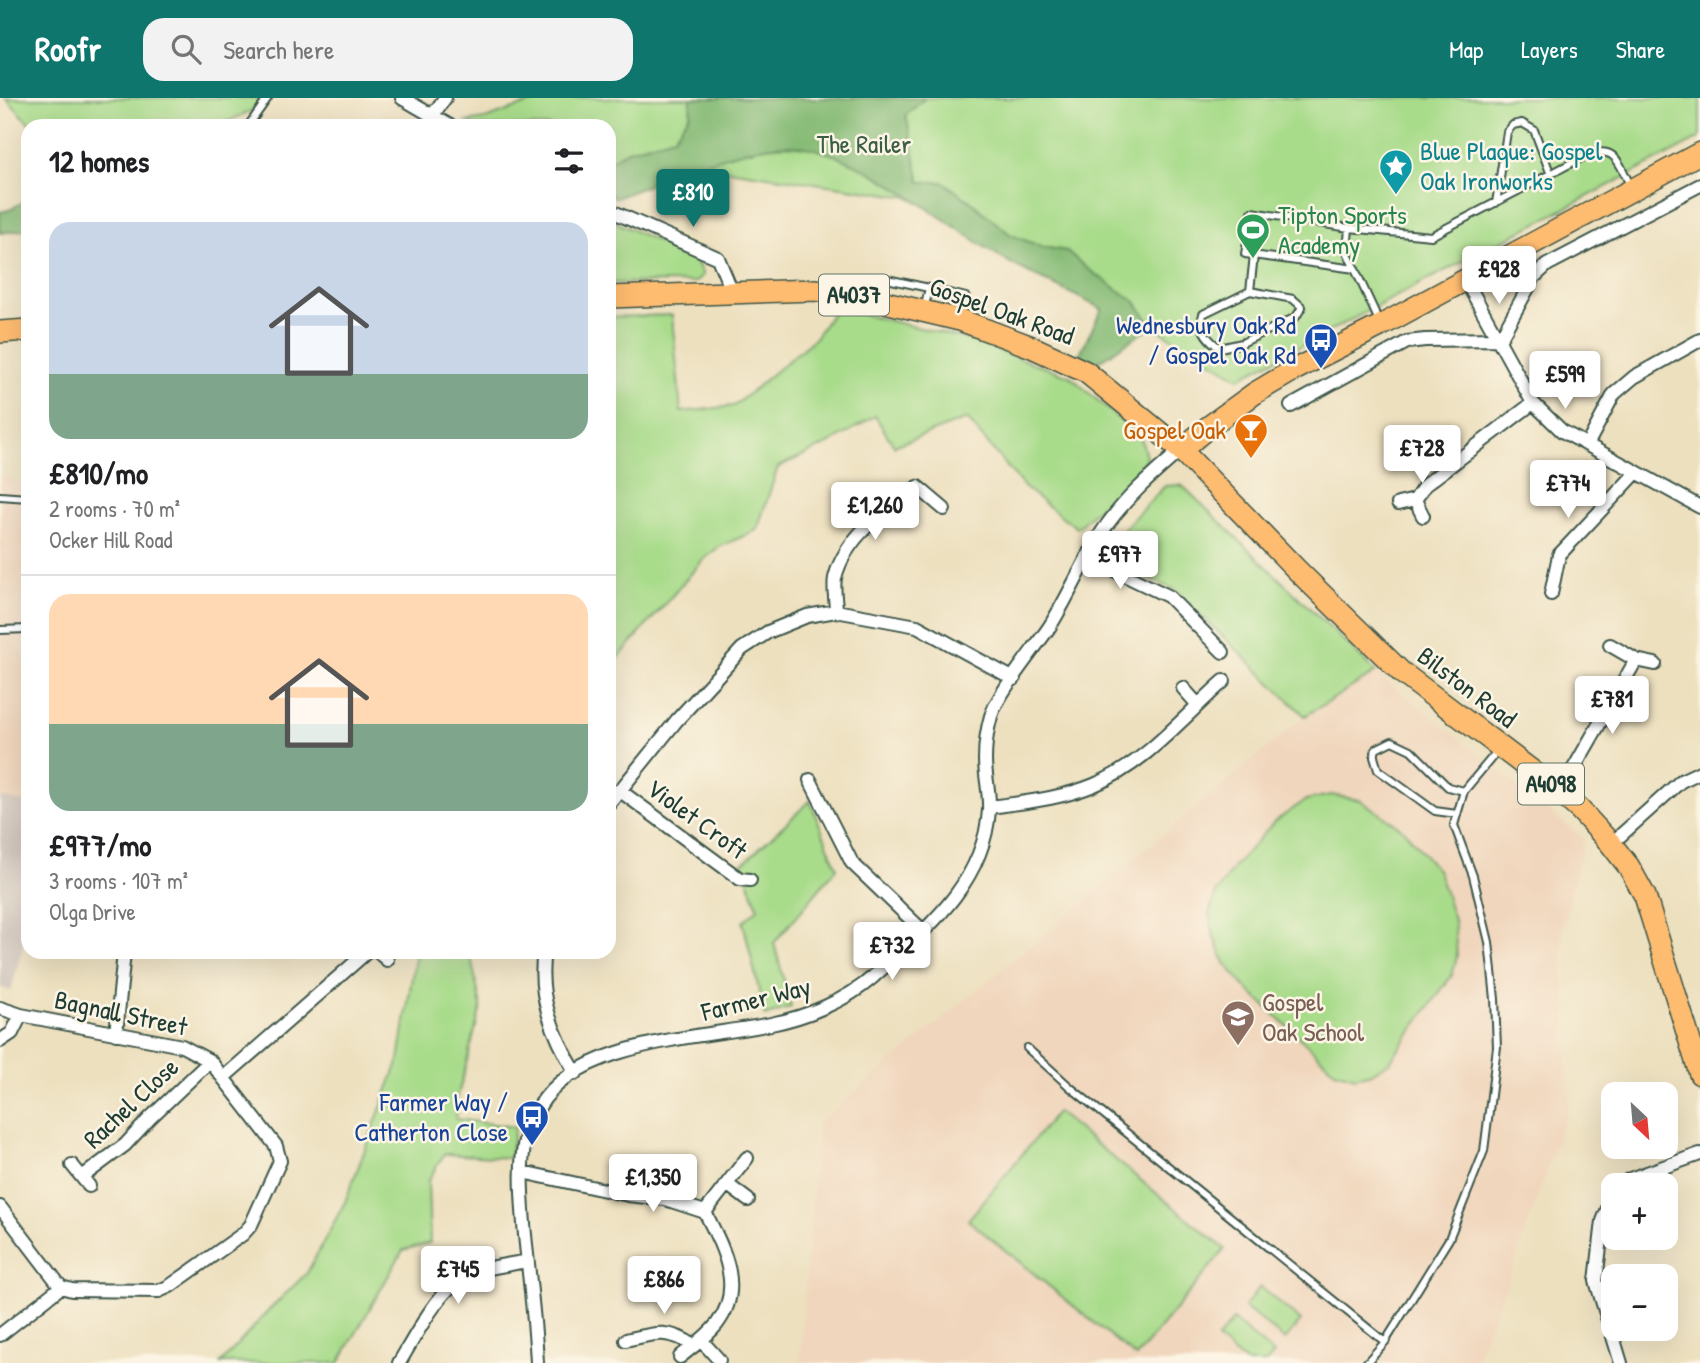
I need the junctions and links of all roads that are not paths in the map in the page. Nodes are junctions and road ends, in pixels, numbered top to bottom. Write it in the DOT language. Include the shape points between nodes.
graph roads {
  1 [pos="268,98"];
  2 [pos="402,98"];
  3 [pos="445,98"];
  4 [pos="432,116"];
  5 [pos="253,119"];
  6 [pos="437,119"];
  7 [pos="1700,153"];
  8 [pos="1551,175"];
  9 [pos="1700,184"];
  10 [pos="1632,188"];
  11 [pos="1496,203"];
  12 [pos="616,213"];
  13 [pos="1349,228"];
  14 [pos="1254,255"];
  15 [pos="1354,269"];
  16 [pos="887,279"];
  17 [pos="1465,279"];
  18 [pos="929,288"];
  19 [pos="1250,291"];
  20 [pos="732,292"];
  21 [pos="616,297"];
  22 [pos="966,298"];
  23 [pos="923,312"];
  24 [pos="1382,326"];
  25 [pos="21,330"];
  26 [pos="0,332"];
  27 [pos="1500,339"];
  28 [pos="1700,340"];
  29 [pos="1533,403"];
  30 [pos="1291,406"];
  31 [pos="1587,445"];
  32 [pos="1181,450"];
  33 [pos="1636,473"];
  34 [pos="0,496"];
  35 [pos="21,498"];
  36 [pos="1415,500"];
  37 [pos="1398,504"];
  38 [pos="1700,508"];
  39 [pos="944,509"];
  40 [pos="1423,516"];
  41 [pos="1087,557"];
  42 [pos="1551,594"];
  43 [pos="836,611"];
  44 [pos="21,629"];
  45 [pos="0,630"];
  46 [pos="1610,645"];
  47 [pos="1223,652"];
  48 [pos="1636,660"];
  49 [pos="1655,664"];
  50 [pos="1014,679"];
  51 [pos="1224,681"];
  52 [pos="1183,688"];
  53 [pos="1198,705"];
  54 [pos="1500,747"];
  55 [pos="1700,772"];
  56 [pos="810,780"];
  57 [pos="1556,789"];
  58 [pos="619,790"];
  59 [pos="1464,791"];
  60 [pos="616,794"];
  61 [pos="989,807"];
  62 [pos="1457,814"];
  63 [pos="1611,844"];
  64 [pos="750,880"];
  65 [pos="922,930"];
  66 [pos="123,959"];
  67 [pos="359,959"];
  68 [pos="543,959"];
  69 [pos="0,1008"];
  70 [pos="20,1015"];
  71 [pos="116,1034"];
  72 [pos="0,1041"];
  73 [pos="1027,1048"];
  74 [pos="210,1061"];
  75 [pos="576,1073"];
  76 [pos="1700,1074"];
  77 [pos="224,1077"];
  78 [pos="1700,1154"];
  79 [pos="747,1158"];
  80 [pos="72,1165"];
  81 [pos="522,1172"];
  82 [pos="1647,1173"];
  83 [pos="728,1185"];
  84 [pos="748,1200"];
  85 [pos="0,1207"];
  86 [pos="705,1212"];
  87 [pos="1601,1239"];
  88 [pos="527,1261"];
  89 [pos="61,1287"];
  90 [pos="0,1335"];
  91 [pos="626,1340"];
  92 [pos="1385,1342"];
  93 [pos="698,1343"];
  94 [pos="680,1357"];
  95 [pos="719,1360"];
  96 [pos="399,1363"];
  97 [pos="537,1363"];
  98 [pos="1366,1363"];
  99 [pos="1621,1363"];
  1 -- 5 [label="lane"];
  2 -- 4 [label="street"];
  3 -- 4 [label="street"];
  4 -- 6 [label="street"];
  7 -- 10 [label="main road"];
  8 -- 10 [label="lane" via="1601,150 1618,161"];
  8 -- 11 [label="lane"];
  8 -- 11 [label="lane" via="1534,130 1522,122 1513,125 1507,132"];
  9 -- 27 [label="street" via="1546,265 1534,277"];
  10 -- 17 [label="main road"];
  11 -- 13 [label="lane" via="1431,236"];
  12 -- 20 [label="street" via="718,258"];
  13 -- 14 [label="lane" via="1252,212 1245,254"];
  13 -- 15 [label="lane" via="1346,252"];
  14 -- 15 [label="lane"];
  14 -- 19 [label="lane"];
  15 -- 24 [label="lane"];
  16 -- 18 [label="lane"];
  17 -- 24 [label="main road"];
  17 -- 27 [label="street"];
  18 -- 22 [label="lane"];
  18 -- 23 [label="lane"];
  19 -- 19 [label="lane" via="1293,299 1302,307 1296,317 1242,343 1220,348 1206,337 1203,314"];
  20 -- 21 [label="main road, Gospel Oak Road / A4037"];
  20 -- 23 [label="main road, Gospel Oak Road / A4037" via="814,289"];
  23 -- 32 [label="main road, Gospel Oak Road / A4037" via="1020,342 1086,372"];
  24 -- 32 [label="main road" via="1255,393"];
  25 -- 26 [label="main road"];
  27 -- 29 [label="street"];
  27 -- 30 [label="street" via="1407,342"];
  28 -- 31 [label="street" via="1634,377 1614,394"];
  29 -- 31 [label="street" via="1562,431"];
  29 -- 36 [label="street" via="1424,485"];
  31 -- 33 [label="street"];
  32 -- 41 [label="street, Farmer Way" via="1118,510"];
  32 -- 54 [label="main road, Bilston Road / A4098" via="1371,645"];
  33 -- 38 [label="street"];
  33 -- 42 [label="street" via="1559,555"];
  34 -- 35 [label="lane"];
  36 -- 37 [label="street"];
  36 -- 40 [label="street"];
  39 -- 43 [label="street" via="918,487 868,524 847,552 835,579"];
  41 -- 47 [label="street" via="1168,596"];
  41 -- 50 [label="street, Farmer Way" via="1064,603"];
  43 -- 50 [label="street" via="917,626"];
  43 -- 58 [label="street" via="787,623 742,649"];
  44 -- 45 [label="lane"];
  46 -- 48 [label="street"];
  48 -- 49 [label="street"];
  48 -- 57 [label="street" via="1574,768"];
  50 -- 61 [label="street, Farmer Way" via="992,713 988,732"];
  51 -- 53 [label="street"];
  52 -- 53 [label="street"];
  53 -- 61 [label="street" via="1136,761 1096,784 1039,801"];
  54 -- 57 [label="main road, Bilston Road / A4098"];
  54 -- 59 [label="lane"];
  55 -- 63 [label="street" via="1681,781"];
  56 -- 65 [label="street" via="852,863"];
  57 -- 63 [label="main road, Bilston Road / A4098"];
  58 -- 60 [label="street"];
  58 -- 64 [label="street, Violet Croft" via="740,879"];
  59 -- 62 [label="lane"];
  59 -- 62 [label="lane" via="1448,787 1411,750 1392,741 1376,749 1378,770 1435,811"];
  61 -- 65 [label="street, Farmer Way" via="980,855 967,882"];
  62 -- 92 [label="lane" via="1454,825 1473,876 1489,942 1497,1047 1491,1108 1484,1151 1448,1239"];
  63 -- 76 [label="main road, Bilston Road / A4098" via="1644,896"];
  65 -- 75 [label="street, Farmer Way" via="865,984 814,1011 771,1024 632,1048"];
  66 -- 71 [label="street"];
  67 -- 77 [label="street"];
  68 -- 75 [label="street" via="550,1024"];
  69 -- 70 [label="street, Bagnall Street"];
  70 -- 71 [label="street, Bagnall Street"];
  70 -- 72 [label="street" via="12,1032"];
  71 -- 74 [label="street, Bagnall Street" via="182,1046"];
  73 -- 92 [label="lane"];
  74 -- 77 [label="street, Bagnall Street"];
  74 -- 80 [label="street, Rachel Close" via="85,1182"];
  75 -- 81 [label="street, Farmer Way" via="557,1085 540,1105 526,1136"];
  77 -- 89 [label="street, Bagnall Street" via="276,1146 280,1161 251,1224 159,1291"];
  78 -- 82 [label="street"];
  79 -- 83 [label="street"];
  81 -- 86 [label="street" via="665,1199"];
  81 -- 88 [label="street, Farmer Way"];
  83 -- 84 [label="street"];
  83 -- 86 [label="street"];
  85 -- 89 [label="street"];
  86 -- 93 [label="street" via="727,1256 730,1301 717,1325"];
  87 -- 99 [label="street" via="1596,1281"];
  88 -- 96 [label="street" via="477,1272 454,1283"];
  88 -- 97 [label="street, Farmer Way"];
  89 -- 90 [label="street"];
  91 -- 93 [label="street" via="657,1332"];
  92 -- 98 [label="lane"];
  93 -- 94 [label="street"];
  93 -- 95 [label="street"];
}
